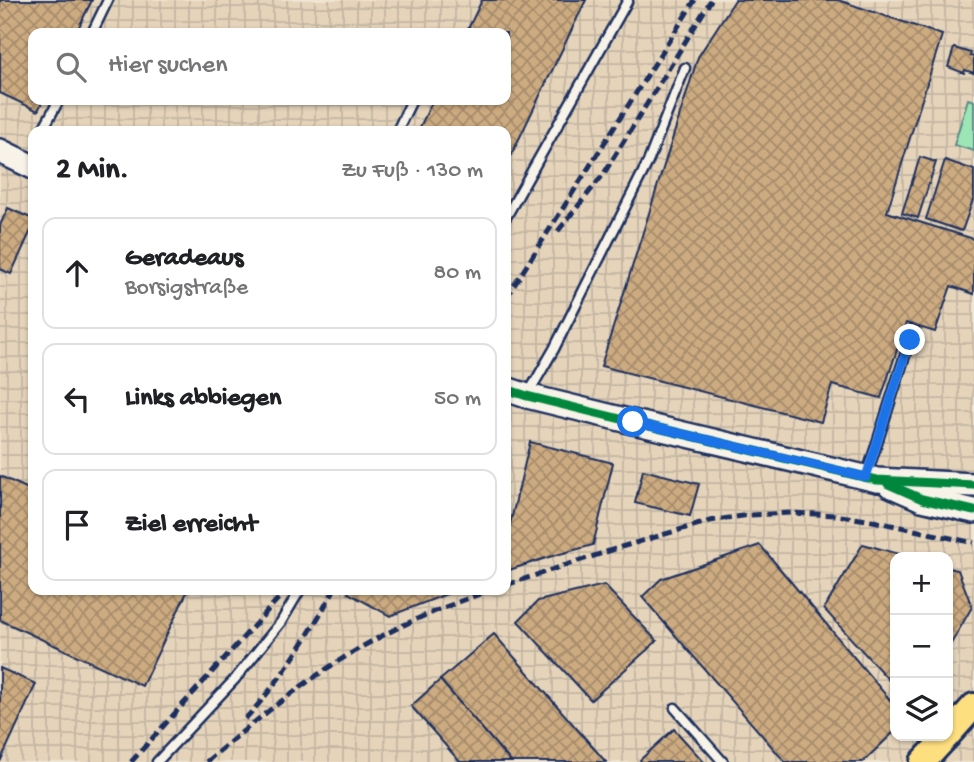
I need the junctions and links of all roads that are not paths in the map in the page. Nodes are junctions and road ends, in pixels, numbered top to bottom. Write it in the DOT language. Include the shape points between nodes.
graph roads {
  1 [pos="108,0"];
  2 [pos="628,0"];
  3 [pos="94,28"];
  4 [pos="685,68"];
  5 [pos="56,105"];
  6 [pos="410,105"];
  7 [pos="45,126"];
  8 [pos="399,126"];
  9 [pos="0,151"];
  10 [pos="28,162"];
  11 [pos="511,209"];
  12 [pos="910,340"];
  13 [pos="516,393"];
  14 [pos="872,479"];
  15 [pos="974,485"];
  16 [pos="974,512"];
  17 [pos="297,595"];
  18 [pos="974,706"];
  19 [pos="675,708"];
  20 [pos="953,729"];
  21 [pos="942,741"];
  22 [pos="157,762"];
  23 [pos="723,762"];
  24 [pos="923,762"];
  1 -- 3 [label="lane"];
  2 -- 11 [label="lane"];
  4 -- 13 [label="lane" via="648,162 554,349"];
  5 -- 7 [label="lane"];
  6 -- 8 [label="lane"];
  9 -- 10 [label="main road"];
  12 -- 14 [label="lane"];
  13 -- 14 [label="main road"];
  14 -- 15 [label="main road"];
  14 -- 16 [label="main road" via="922,499"];
  17 -- 22 [label="lane" via="235,679"];
  18 -- 20 [label="main road"];
  19 -- 23 [label="lane"];
  21 -- 24 [label="main road"];
}
